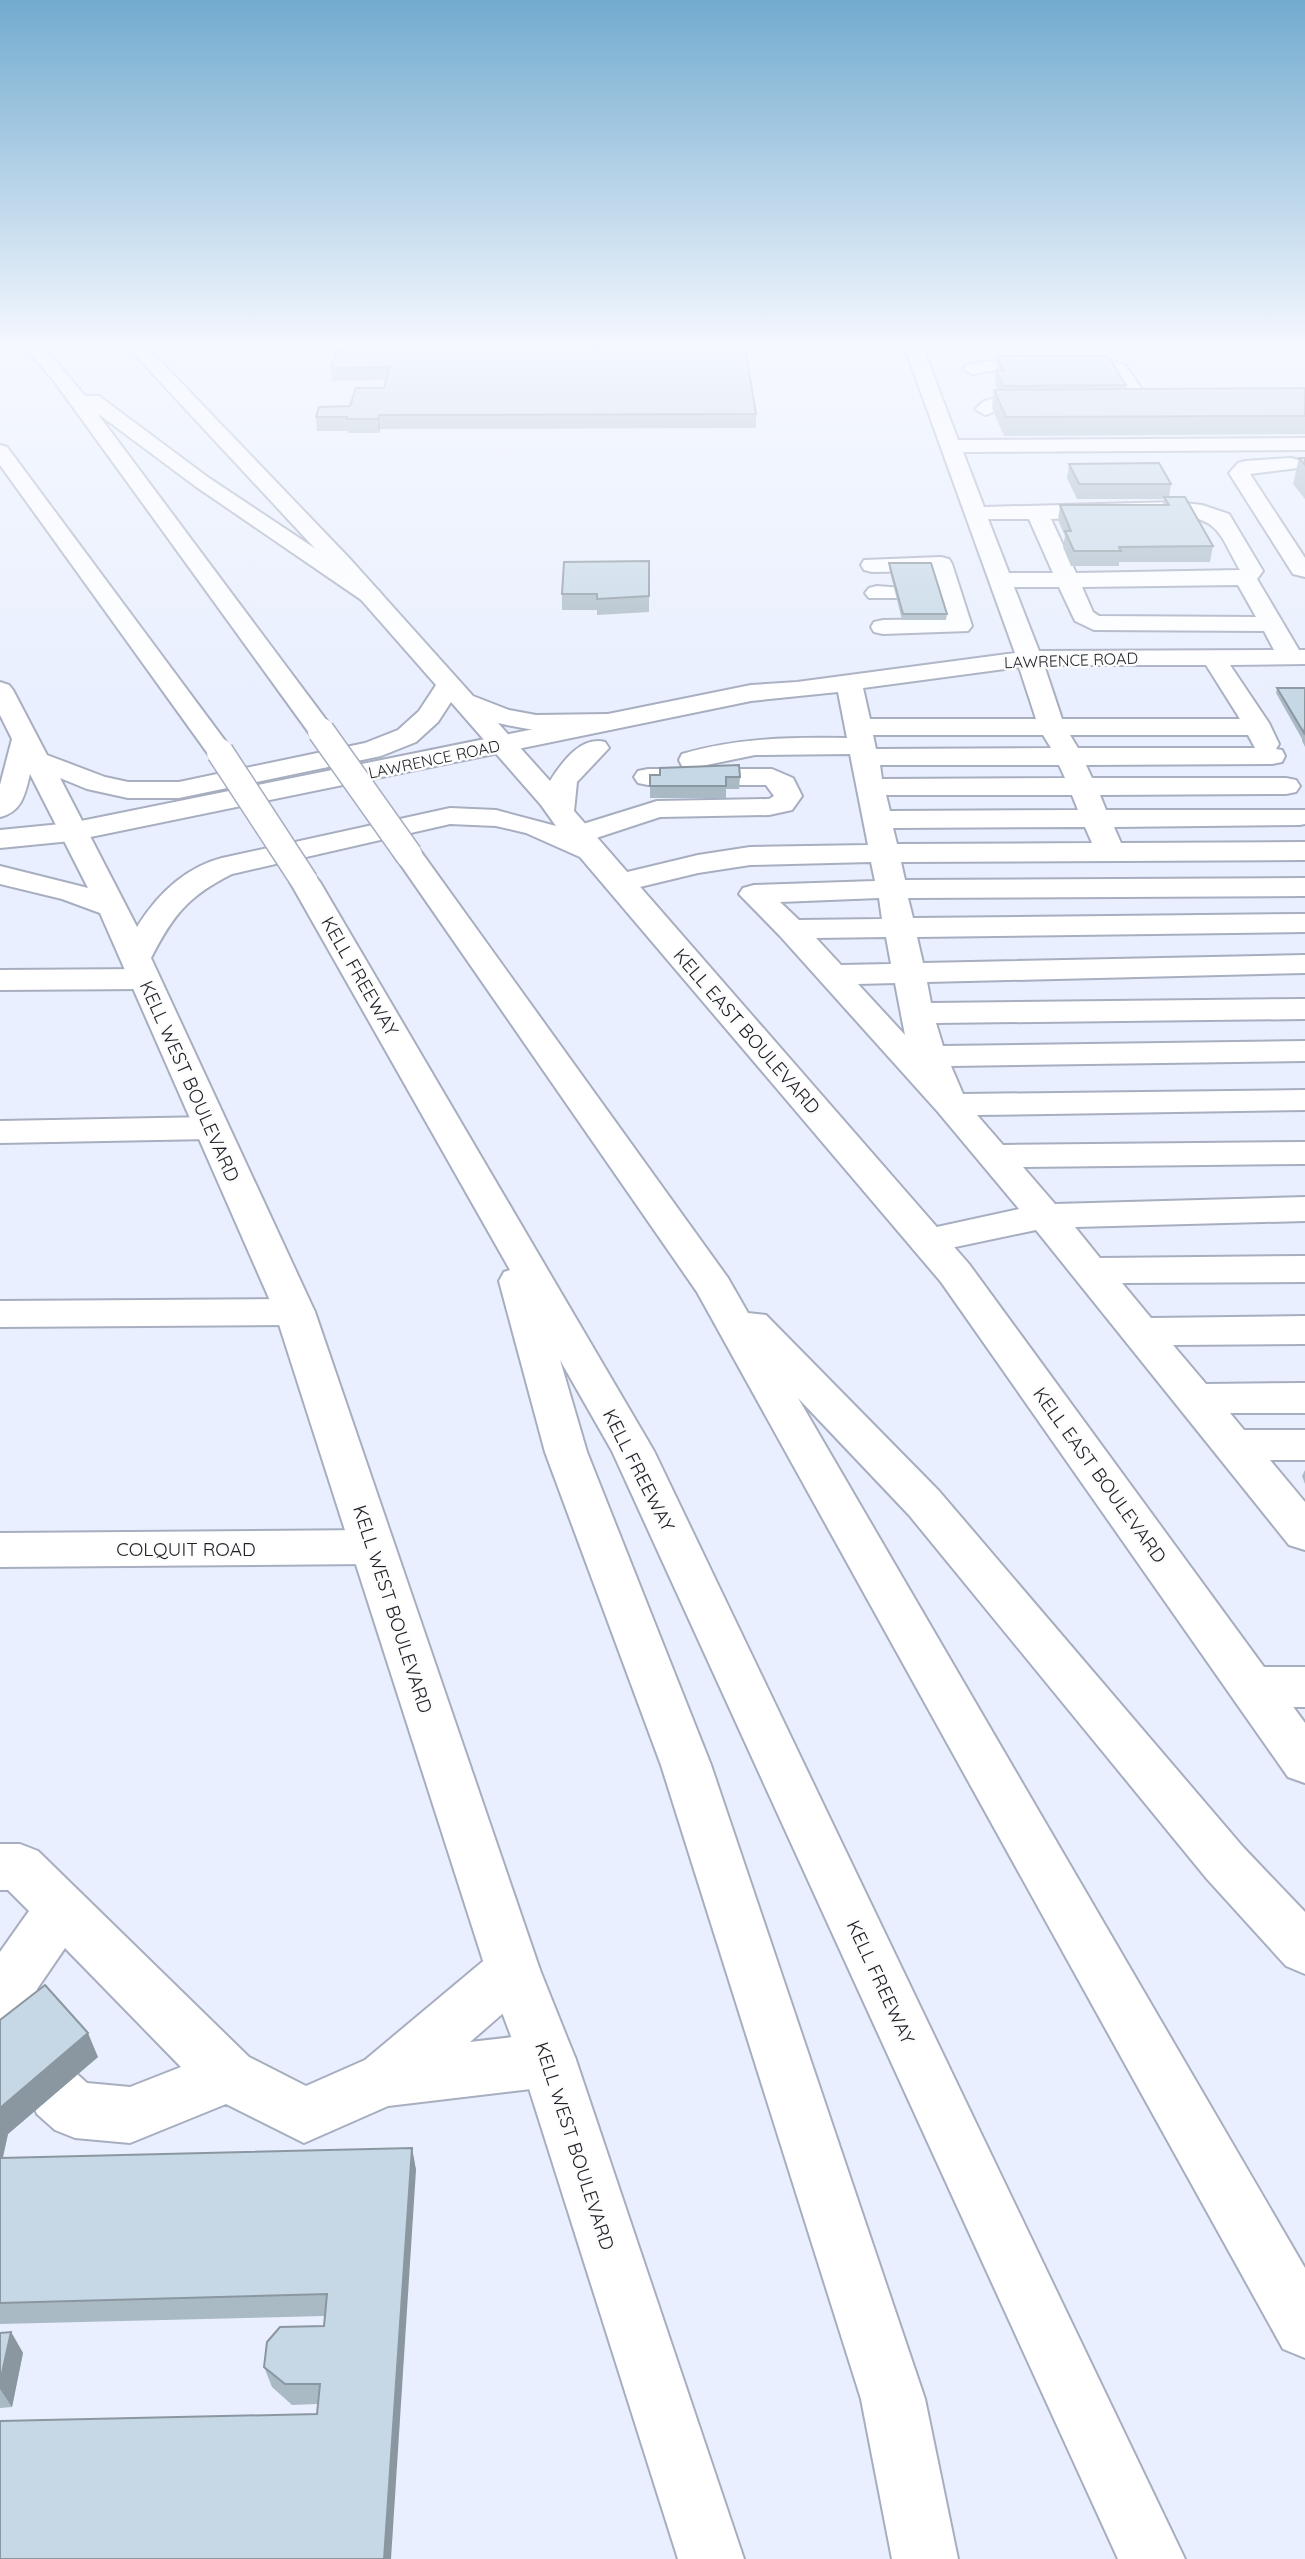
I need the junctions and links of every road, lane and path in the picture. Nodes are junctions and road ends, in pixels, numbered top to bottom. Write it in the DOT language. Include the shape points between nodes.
graph roads {
  1 [pos="10,464"];
  2 [pos="125,464"];
  3 [pos="178,464"];
  4 [pos="247,464"];
  5 [pos="957,464"];
  6 [pos="1259,464"];
  7 [pos="975,513"];
  8 [pos="1037,513"];
  9 [pos="1305,570"];
  10 [pos="1245,578"];
  11 [pos="1068,579"];
  12 [pos="1000,580"];
  13 [pos="371,596"];
  14 [pos="884,606"];
  15 [pos="1272,624"];
  16 [pos="1213,657"];
  17 [pos="1298,657"];
  18 [pos="1029,658"];
  19 [pos="849,683"];
  20 [pos="0,690"];
  21 [pos="797,690"];
  22 [pos="456,692"];
  23 [pos="1083,701"];
  24 [pos="608,722"];
  25 [pos="1052,727"];
  26 [pos="1094,727"];
  27 [pos="1258,727"];
  28 [pos="798,746"];
  29 [pos="596,748"];
  30 [pos="30,750"];
  31 [pos="510,754"];
  32 [pos="1272,756"];
  33 [pos="1070,758"];
  34 [pos="648,777"];
  35 [pos="871,782"];
  36 [pos="1082,786"];
  37 [pos="1286,786"];
  38 [pos="0,809"];
  39 [pos="560,812"];
  40 [pos="640,814"];
  41 [pos="774,816"];
  42 [pos="1096,817"];
  43 [pos="1302,823"];
  44 [pos="0,839"];
  45 [pos="77,843"];
  46 [pos="584,844"];
  47 [pos="1305,851"];
  48 [pos="1111,852"];
  49 [pos="782,856"];
  50 [pos="0,864"];
  51 [pos="0,875"];
  52 [pos="619,883"];
  53 [pos="1305,887"];
  54 [pos="893,889"];
  55 [pos="112,907"];
  56 [pos="1305,923"];
  57 [pos="790,929"];
  58 [pos="901,929"];
  59 [pos="1305,964"];
  60 [pos="139,968"];
  61 [pos="911,973"];
  62 [pos="832,975"];
  63 [pos="0,980"];
  64 [pos="1305,1009"];
  65 [pos="918,1013"];
  66 [pos="1305,1051"];
  67 [pos="930,1056"];
  68 [pos="1305,1100"];
  69 [pos="950,1105"];
  70 [pos="210,1128"];
  71 [pos="0,1132"];
  72 [pos="1305,1153"];
  73 [pos="994,1156"];
  74 [pos="1305,1209"];
  75 [pos="1045,1216"];
  76 [pos="502,1225"];
  77 [pos="927,1241"];
  78 [pos="1305,1269"];
  79 [pos="1091,1271"];
  80 [pos="715,1287"];
  81 [pos="295,1312"];
  82 [pos="0,1314"];
  83 [pos="1305,1331"];
  84 [pos="1141,1332"];
  85 [pos="1305,1398"];
  86 [pos="1195,1399"];
  87 [pos="1233,1445"];
  88 [pos="1305,1445"];
  89 [pos="1305,1534"];
  90 [pos="372,1547"];
  91 [pos="0,1550"];
  92 [pos="1252,1687"];
  93 [pos="1305,1687"];
  94 [pos="1305,1762"];
  95 [pos="0,1867"];
  96 [pos="62,1906"];
  97 [pos="1305,1949"];
  98 [pos="513,1970"];
  99 [pos="16,2042"];
  100 [pos="548,2060"];
  101 [pos="229,2076"];
  102 [pos="384,2079"];
  103 [pos="57,2094"];
  104 [pos="1305,2327"];
  105 [pos="711,2559"];
  106 [pos="926,2559"];
  107 [pos="1152,2559"];
  1 -- 76 [label="main road, KELL FREEWAY, bridge" via="220,752 305,882"];
  2 -- 80 [label="main road, bridge" via="321,731"];
  3 -- 13 [label="main road"];
  4 -- 13 [label="main road, KELL EAST BOULEVARD"];
  5 -- 7 [label="main road"];
  6 -- 9 [label="main road" via="1239,473"];
  7 -- 8 [label="main road"];
  7 -- 12 [label="main road"];
  8 -- 10 [label="main road" via="1202,511 1220,519 1252,571"];
  8 -- 11 [label="main road"];
  10 -- 11 [label="main road"];
  10 -- 15 [label="main road"];
  11 -- 12 [label="main road"];
  11 -- 15 [label="main road" via="1083,616 1094,623"];
  12 -- 18 [label="main road"];
  13 -- 22 [label="main road, KELL EAST BOULEVARD"];
  14 -- 14 [label="main road" via="960,626 944,593 942,564"];
  14 -- 18 [label="main road, LAWRENCE ROAD"];
  14 -- 19 [label="main road, LAWRENCE ROAD"];
  15 -- 17 [label="main road"];
  16 -- 17 [label="main road, LAWRENCE ROAD"];
  16 -- 18 [label="main road, LAWRENCE ROAD"];
  16 -- 27 [label="main road" via="1228,700"];
  18 -- 25 [label="main road"];
  19 -- 21 [label="main road, LAWRENCE ROAD"];
  19 -- 35 [label="main road"];
  20 -- 30 [label="main road, KELL WEST BOULEVARD"];
  21 -- 24 [label="main road, LAWRENCE ROAD" via="751,693"];
  21 -- 29 [label="main road, LAWRENCE ROAD" via="768,707"];
  22 -- 24 [label="main road" via="475,706 532,722 561,726"];
  22 -- 30 [label="main road" via="407,736 372,750 178,790 97,783"];
  22 -- 31 [label="main road, KELL EAST BOULEVARD"];
  23 -- 26 [label="main road"];
  24 -- 31 [label="main road, LAWRENCE ROAD"];
  25 -- 26 [label="main road"];
  25 -- 33 [label="main road"];
  25 -- 35 [label="main road"];
  26 -- 27 [label="main road"];
  27 -- 32 [label="main road"];
  28 -- 34 [label="main road" via="709,754"];
  28 -- 35 [label="main road"];
  28 -- 41 [label="main road" via="806,802"];
  29 -- 31 [label="main road, LAWRENCE ROAD"];
  29 -- 39 [label="main road" via="563,781"];
  30 -- 38 [label="main road" via="10,800"];
  30 -- 45 [label="main road, KELL WEST BOULEVARD"];
  31 -- 39 [label="main road, KELL EAST BOULEVARD"];
  31 -- 45 [label="main road, LAWRENCE ROAD"];
  32 -- 33 [label="main road"];
  32 -- 37 [label="main road"];
  33 -- 35 [label="main road"];
  33 -- 36 [label="main road"];
  34 -- 40 [label="main road" via="639,781"];
  34 -- 40 [label="main road" via="772,777 783,783 788,796 782,804 769,807 657,809"];
  35 -- 36 [label="main road"];
  35 -- 42 [label="main road"];
  35 -- 48 [label="main road"];
  35 -- 49 [label="main road"];
  35 -- 54 [label="main road"];
  36 -- 37 [label="main road"];
  36 -- 42 [label="main road"];
  37 -- 43 [label="main road"];
  39 -- 46 [label="main road, KELL EAST BOULEVARD"];
  40 -- 41 [label="main road"];
  40 -- 46 [label="main road"];
  41 -- 49 [label="main road"];
  42 -- 43 [label="main road"];
  42 -- 48 [label="main road"];
  44 -- 45 [label="main road"];
  45 -- 50 [label="main road"];
  45 -- 55 [label="main road, KELL WEST BOULEVARD"];
  46 -- 52 [label="main road, KELL EAST BOULEVARD"];
  46 -- 60 [label="main road" via="496,818 450,817 222,867 191,882 163,907"];
  47 -- 48 [label="main road"];
  49 -- 52 [label="main road" via="698,864"];
  51 -- 55 [label="main road"];
  52 -- 77 [label="main road, KELL EAST BOULEVARD"];
  53 -- 54 [label="main road"];
  54 -- 57 [label="main road" via="754,894"];
  54 -- 58 [label="main road"];
  55 -- 60 [label="main road, KELL WEST BOULEVARD"];
  56 -- 58 [label="main road"];
  57 -- 58 [label="main road"];
  57 -- 62 [label="main road"];
  58 -- 61 [label="main road"];
  59 -- 61 [label="main road"];
  60 -- 63 [label="main road"];
  60 -- 70 [label="main road, KELL WEST BOULEVARD"];
  61 -- 62 [label="main road"];
  61 -- 65 [label="main road"];
  62 -- 69 [label="main road"];
  64 -- 65 [label="main road"];
  65 -- 67 [label="main road"];
  66 -- 67 [label="main road"];
  67 -- 69 [label="main road"];
  68 -- 69 [label="main road"];
  69 -- 73 [label="main road"];
  70 -- 71 [label="main road"];
  70 -- 81 [label="main road, KELL WEST BOULEVARD"];
  72 -- 73 [label="main road"];
  73 -- 75 [label="main road"];
  74 -- 75 [label="main road"];
  75 -- 77 [label="main road"];
  75 -- 79 [label="main road"];
  76 -- 106 [label="main road" via="566,1452 686,1765 893,2399"];
  76 -- 107 [label="main road, KELL FREEWAY" via="633,1451"];
  77 -- 92 [label="main road, KELL EAST BOULEVARD" via="963,1284"];
  78 -- 79 [label="main road"];
  79 -- 84 [label="main road"];
  80 -- 97 [label="main road" via="924,1503 1225,1863"];
  80 -- 104 [label="main road"];
  81 -- 82 [label="main road"];
  81 -- 90 [label="main road, KELL WEST BOULEVARD"];
  83 -- 84 [label="main road"];
  84 -- 86 [label="main road"];
  85 -- 86 [label="main road"];
  86 -- 87 [label="main road"];
  87 -- 88 [label="main road"];
  87 -- 89 [label="main road"];
  90 -- 91 [label="main road, COLQUIT ROAD"];
  90 -- 98 [label="main road, KELL WEST BOULEVARD"];
  92 -- 93 [label="main road"];
  92 -- 94 [label="main road, KELL EAST BOULEVARD"];
  95 -- 96 [label="main road" via="20,1867"];
  96 -- 99 [label="main road" via="9,1984"];
  96 -- 101 [label="main road"];
  98 -- 100 [label="main road, KELL WEST BOULEVARD"];
  98 -- 102 [label="main road"];
  100 -- 102 [label="main road"];
  100 -- 105 [label="main road, KELL WEST BOULEVARD"];
  101 -- 102 [label="main road" via="304,2115"];
  101 -- 103 [label="main road" via="130,2115 75,2110"];
}
